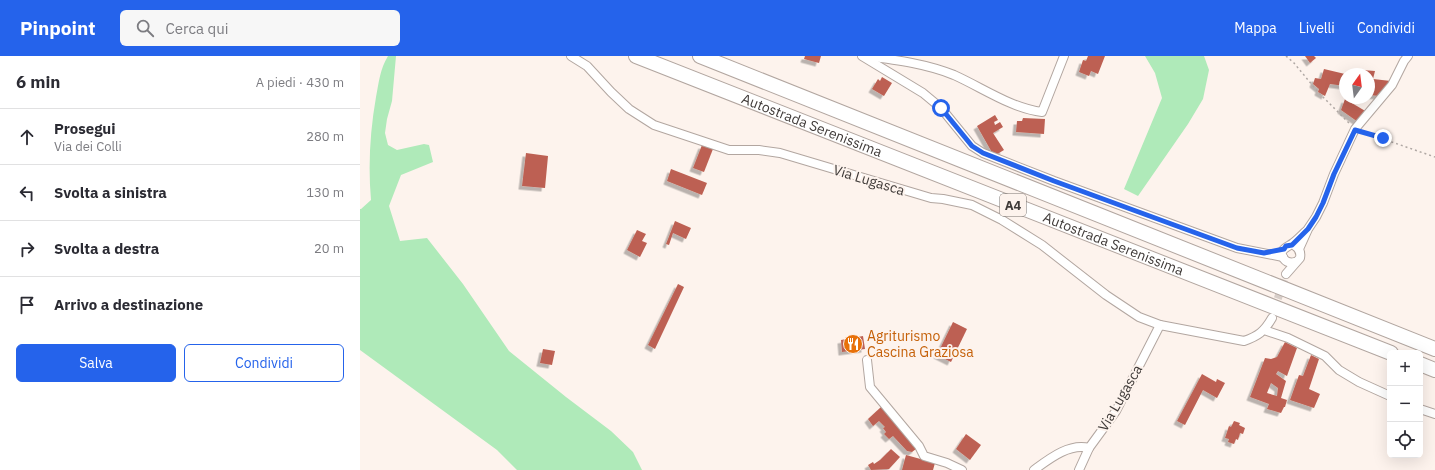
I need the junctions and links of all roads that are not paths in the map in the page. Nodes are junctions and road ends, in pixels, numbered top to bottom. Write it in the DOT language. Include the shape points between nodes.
graph roads {
  1 [pos="571,56"];
  2 [pos="636,56"];
  3 [pos="700,56"];
  4 [pos="862,56"];
  5 [pos="867,56"];
  6 [pos="1064,56"];
  7 [pos="1408,56"];
  8 [pos="1308,229"];
  9 [pos="1292,245"];
  10 [pos="1299,249"];
  11 [pos="1287,257"];
  12 [pos="1272,318"];
  13 [pos="1160,326"];
  14 [pos="1264,330"];
  15 [pos="1435,349"];
  16 [pos="1387,351"];
  17 [pos="867,360"];
  18 [pos="1423,365"];
  19 [pos="1435,370"];
  20 [pos="1387,395"];
  21 [pos="1423,410"];
  22 [pos="1435,414"];
  23 [pos="1090,448"];
  24 [pos="962,470"];
  25 [pos="1034,470"];
  26 [pos="1079,470"];
  1 -- 13 [label="street, Via Lugasca" via="587,66 629,109 654,125 729,150 780,153 930,198 972,205 1042,245 1106,295 1139,317"];
  2 -- 16 [label="highway, Autostrada Serenissima / A4"];
  3 -- 15 [label="highway, Autostrada Serenissima / A4"];
  4 -- 11 [label="street" via="923,93 941,108 972,146 983,153 1237,248"];
  5 -- 6 [label="street" via="907,61 953,75 1027,110 1042,112"];
  7 -- 8 [label="street" via="1392,85 1355,130 1323,203"];
  8 -- 9 [label="street"];
  8 -- 10 [label="street"];
  9 -- 10 [label="street"];
  9 -- 11 [label="street" via="1286,246"];
  10 -- 11 [label="street" via="1300,255"];
  12 -- 14 [label="street"];
  13 -- 14 [label="street, Via Lugasca" via="1244,341"];
  13 -- 23 [label="street, Via Lugasca" via="1116,411"];
  14 -- 20 [label="street" via="1326,356 1338,370"];
  17 -- 24 [label="street" via="870,386 919,446 924,456"];
  18 -- 19 [label="highway"];
  21 -- 22 [label="street"];
  23 -- 25 [label="street" via="1082,446 1069,449"];
  23 -- 26 [label="street, Via Lugasca"];
}
